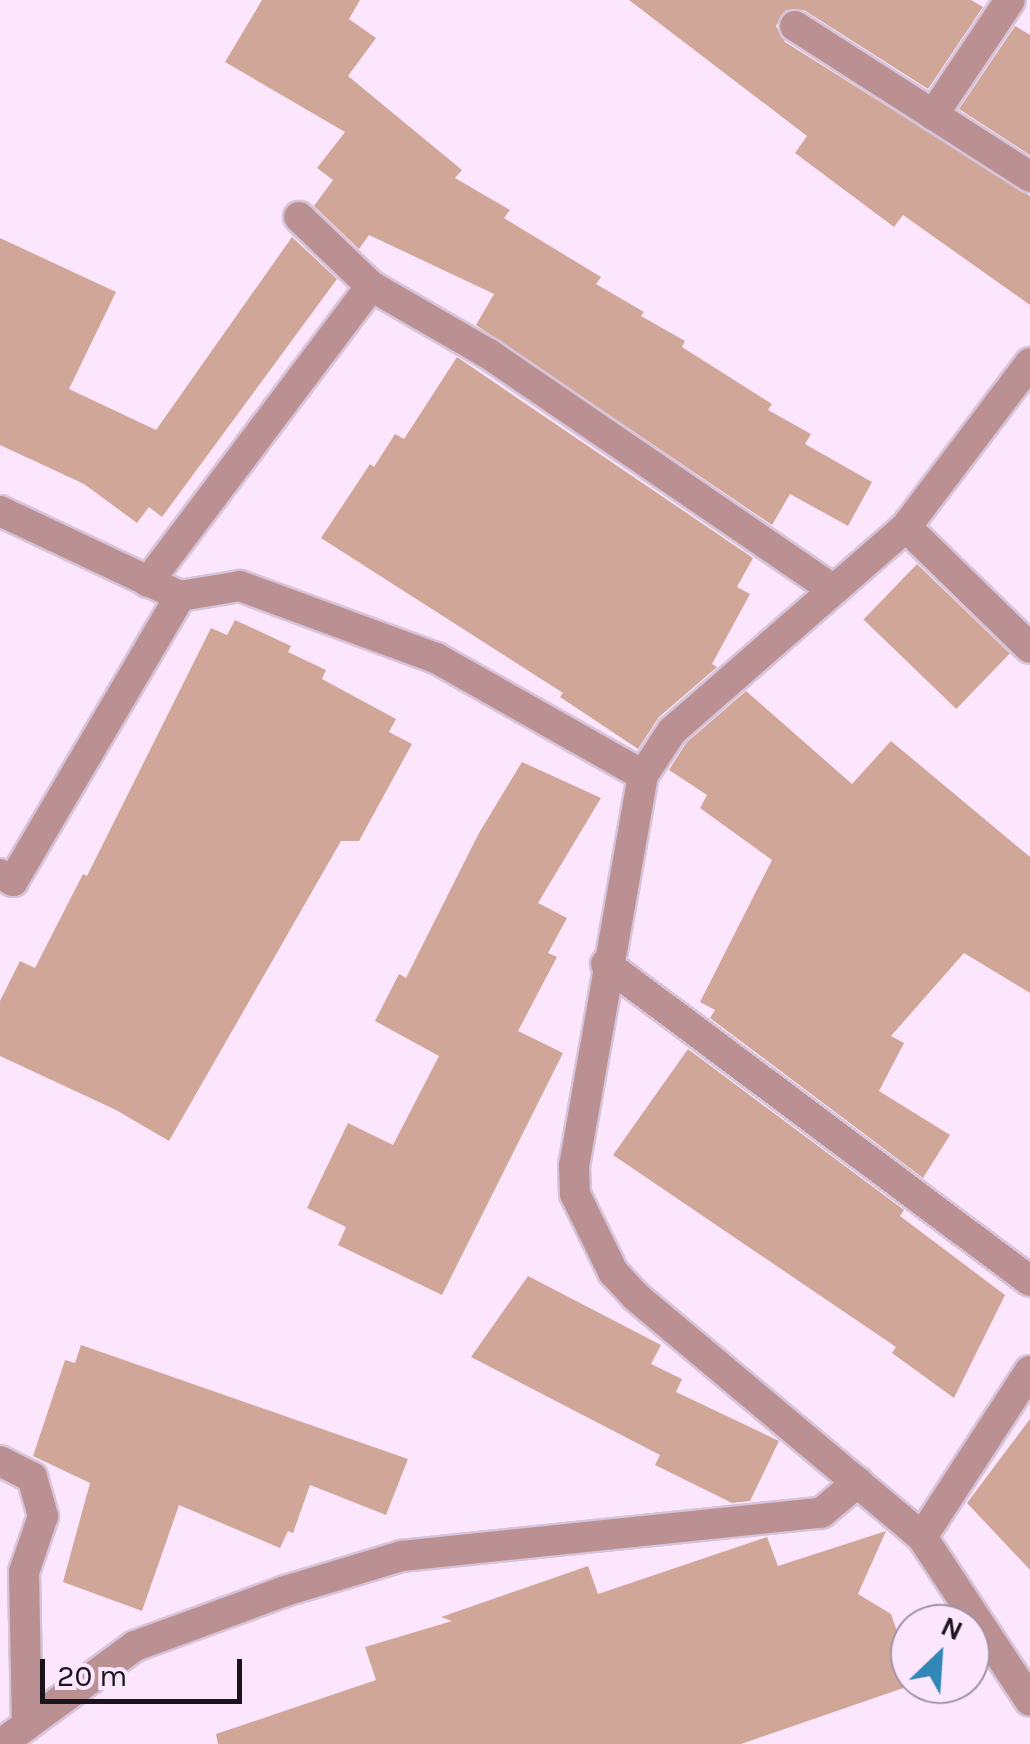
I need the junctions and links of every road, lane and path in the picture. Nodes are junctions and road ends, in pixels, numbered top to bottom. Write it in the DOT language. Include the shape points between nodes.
graph roads {
  1 [pos="1010,0"];
  2 [pos="795,26"];
  3 [pos="933,115"];
  4 [pos="1030,178"];
  5 [pos="299,217"];
  6 [pos="371,286"];
  7 [pos="1030,363"];
  8 [pos="0,512"];
  9 [pos="906,527"];
  10 [pos="148,582"];
  11 [pos="832,589"];
  12 [pos="180,596"];
  13 [pos="1030,648"];
  14 [pos="643,774"];
  15 [pos="4,886"];
  16 [pos="606,964"];
  17 [pos="1030,1281"];
  18 [pos="1030,1371"];
  19 [pos="0,1461"];
  20 [pos="858,1482"];
  21 [pos="922,1538"];
  22 [pos="1030,1701"];
  23 [pos="27,1725"];
  24 [pos="1,1744"];
  1 -- 3 [label="street"];
  2 -- 3 [label="street"];
  3 -- 4 [label="street"];
  5 -- 6 [label="street"];
  6 -- 10 [label="street"];
  6 -- 11 [label="street" via="489,354"];
  7 -- 9 [label="street"];
  8 -- 10 [label="street"];
  9 -- 11 [label="street"];
  9 -- 13 [label="street"];
  10 -- 12 [label="street"];
  11 -- 14 [label="street" via="672,731"];
  12 -- 14 [label="street" via="240,586 436,658"];
  12 -- 15 [label="street"];
  14 -- 16 [label="street"];
  16 -- 17 [label="street"];
  16 -- 20 [label="street" via="574,1165 575,1194 595,1239 635,1296"];
  18 -- 21 [label="street"];
  19 -- 23 [label="street" via="32,1477 43,1516 24,1572"];
  20 -- 21 [label="street"];
  20 -- 23 [label="street" via="821,1513 385,1561 135,1646"];
  21 -- 22 [label="street"];
  23 -- 24 [label="street"];
}
